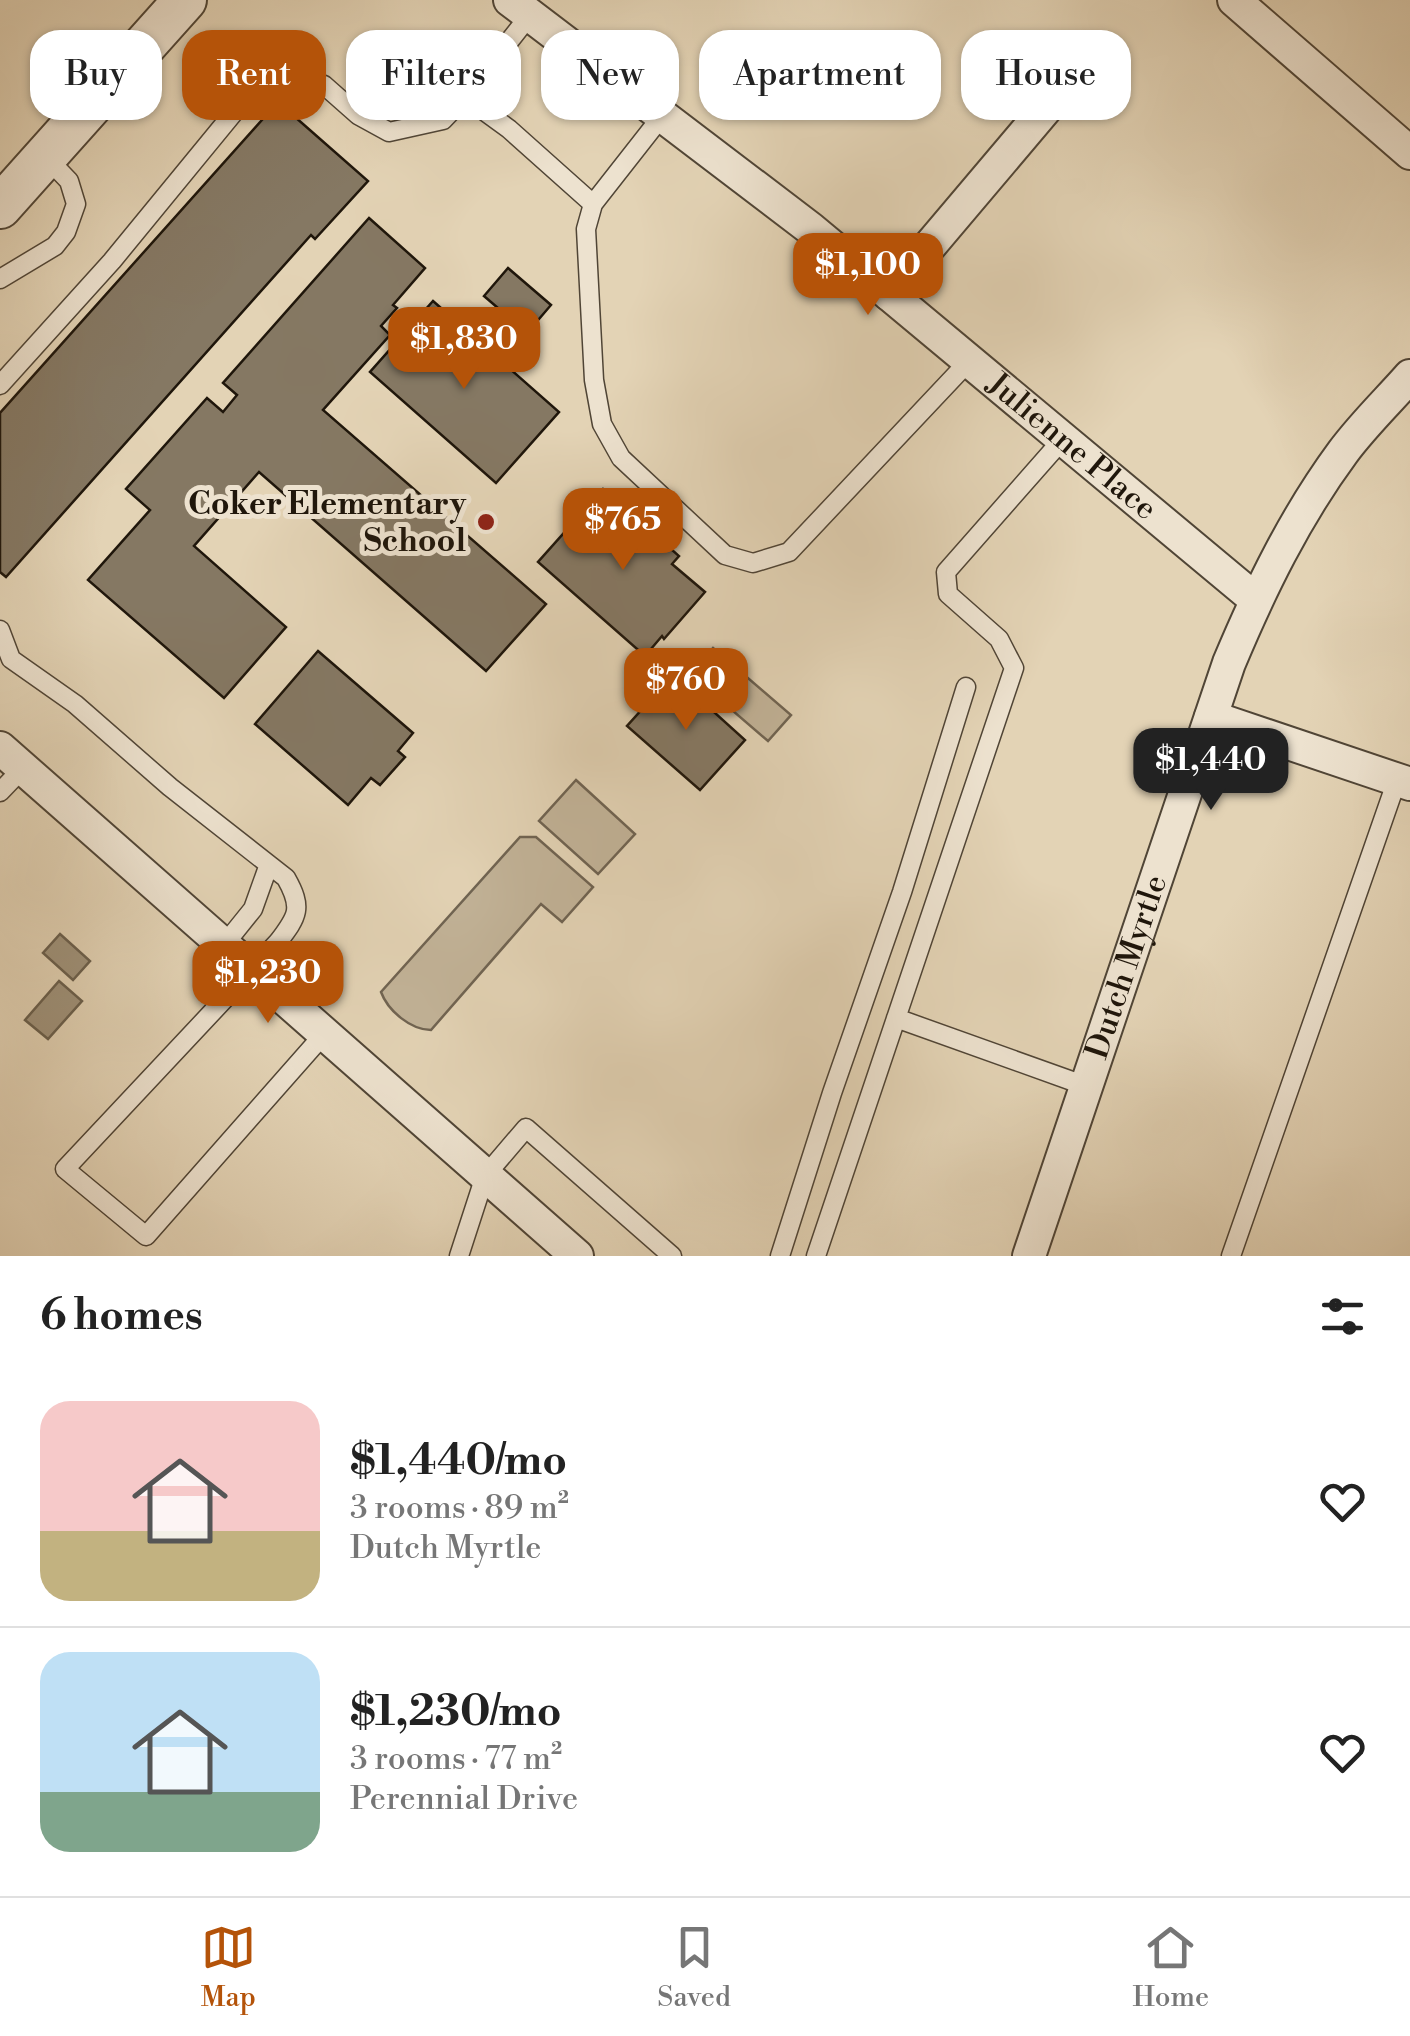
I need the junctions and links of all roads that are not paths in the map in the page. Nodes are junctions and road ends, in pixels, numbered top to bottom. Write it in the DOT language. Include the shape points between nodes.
graph roads {
  1 [pos="185,0"];
  2 [pos="1234,0"];
  3 [pos="528,5"];
  4 [pos="511,30"];
  5 [pos="558,30"];
  6 [pos="346,104"];
  7 [pos="367,120"];
  8 [pos="443,120"];
  9 [pos="497,120"];
  10 [pos="659,120"];
  11 [pos="667,120"];
  12 [pos="1036,120"];
  13 [pos="1410,153"];
  14 [pos="46,156"];
  15 [pos="593,204"];
  16 [pos="0,207"];
  17 [pos="0,279"];
  18 [pos="888,294"];
  19 [pos="969,361"];
  20 [pos="1410,376"];
  21 [pos="0,385"];
  22 [pos="1063,439"];
  23 [pos="1255,599"];
  24 [pos="0,630"];
  25 [pos="966,687"];
  26 [pos="1211,717"];
  27 [pos="11,758"];
  28 [pos="1403,782"];
  29 [pos="0,792"];
  30 [pos="268,867"];
  31 [pos="224,945"];
  32 [pos="251,970"];
  33 [pos="896,1018"];
  34 [pos="324,1034"];
  35 [pos="1086,1086"];
  36 [pos="485,1176"];
  37 [pos="459,1256"];
  38 [pos="577,1256"];
  39 [pos="672,1256"];
  40 [pos="780,1256"];
  41 [pos="816,1256"];
  42 [pos="1029,1256"];
  43 [pos="1231,1256"];
  1 -- 14 [label="street"];
  2 -- 13 [label="street"];
  3 -- 4 [label="lane"];
  3 -- 5 [label="street, Julienne Place"];
  6 -- 21 [label="lane" via="304,77 254,88"];
  7 -- 8 [label="lane" via="389,132"];
  9 -- 15 [label="lane"];
  10 -- 15 [label="lane"];
  11 -- 18 [label="street, Julienne Place"];
  12 -- 18 [label="street"];
  14 -- 16 [label="street"];
  14 -- 17 [label="lane" via="69,181 76,204 72,218 54,246"];
  15 -- 19 [label="lane" via="586,228 602,424 621,458 725,555 753,562 789,552"];
  18 -- 19 [label="street, Julienne Place"];
  19 -- 22 [label="street, Julienne Place"];
  20 -- 23 [label="street, Dutch Myrtle" via="1344,450 1298,517"];
  22 -- 23 [label="street, Julienne Place"];
  22 -- 33 [label="lane" via="946,572 948,594 1000,639 1014,668"];
  23 -- 26 [label="street, Dutch Myrtle"];
  24 -- 30 [label="lane" via="11,659 75,704"];
  25 -- 40 [label="lane"];
  26 -- 28 [label="street"];
  26 -- 35 [label="street, Dutch Myrtle"];
  27 -- 29 [label="lane"];
  27 -- 31 [label="street"];
  28 -- 43 [label="lane"];
  30 -- 31 [label="lane" via="252,909"];
  30 -- 32 [label="lane" via="286,878 298,898 297,911"];
  31 -- 32 [label="street"];
  32 -- 34 [label="street"];
  32 -- 34 [label="lane" via="65,1169 146,1236"];
  33 -- 35 [label="lane"];
  33 -- 41 [label="lane"];
  34 -- 36 [label="street"];
  35 -- 42 [label="street, Dutch Myrtle"];
  36 -- 37 [label="lane"];
  36 -- 38 [label="street"];
  36 -- 39 [label="lane" via="526,1128"];
}
